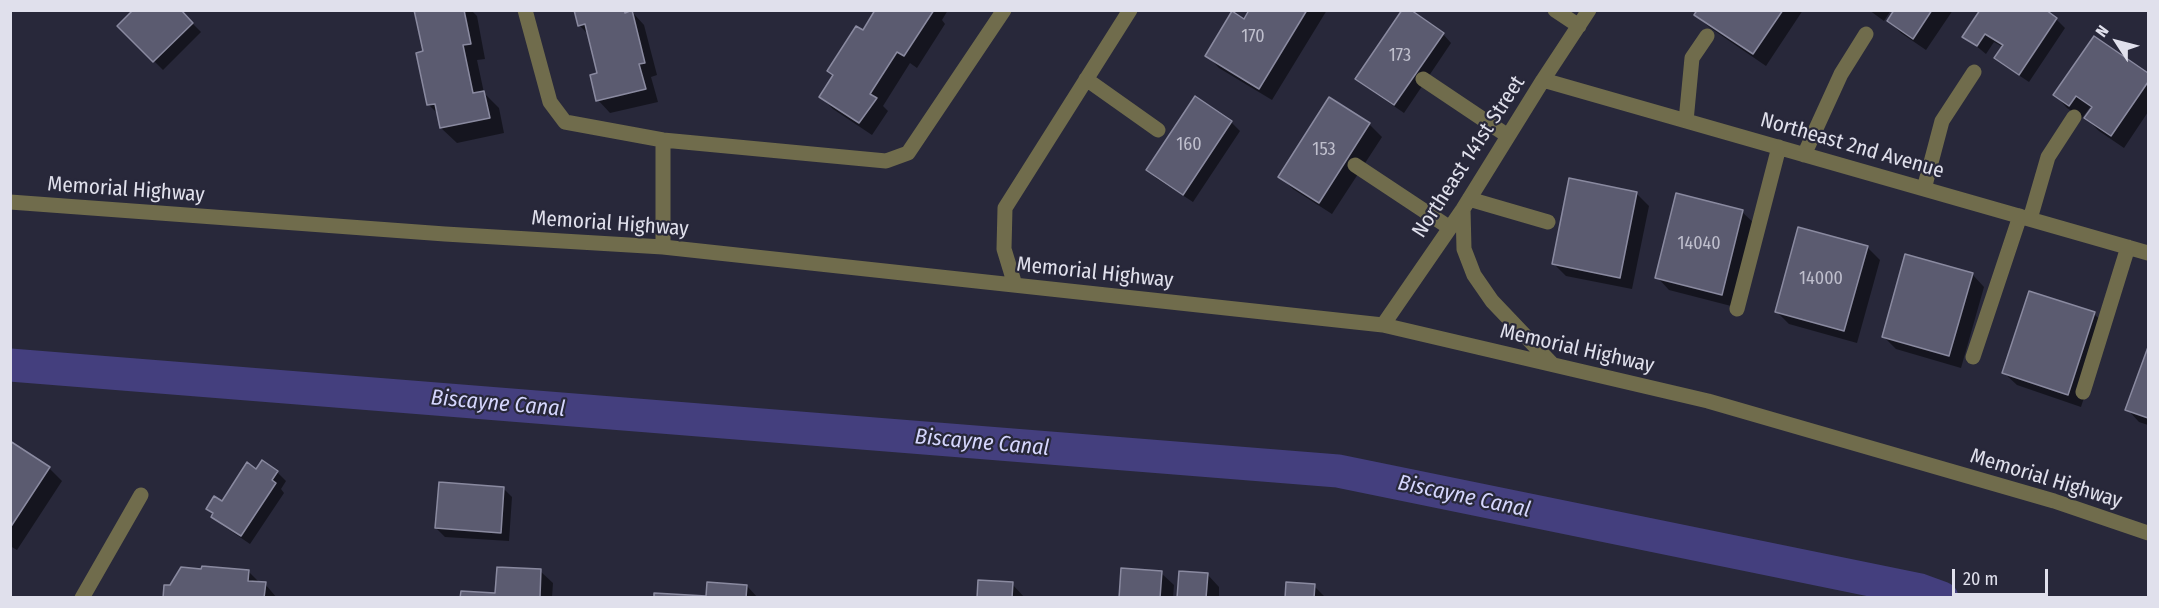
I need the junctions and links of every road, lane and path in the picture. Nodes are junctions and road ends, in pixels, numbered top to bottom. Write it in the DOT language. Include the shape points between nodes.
graph roads {
  1 [pos="525,10"];
  2 [pos="1004,10"];
  3 [pos="1130,10"];
  4 [pos="1555,10"];
  5 [pos="1589,10"];
  6 [pos="1579,26"];
  7 [pos="1866,34"];
  8 [pos="1707,36"];
  9 [pos="1974,72"];
  10 [pos="1086,79"];
  11 [pos="1423,79"];
  12 [pos="1543,80"];
  13 [pos="2074,117"];
  14 [pos="1686,121"];
  15 [pos="1158,130"];
  16 [pos="1508,136"];
  17 [pos="663,140"];
  18 [pos="1779,147"];
  19 [pos="1804,155"];
  20 [pos="1355,165"];
  21 [pos="1924,189"];
  22 [pos="10,202"];
  23 [pos="1466,204"];
  24 [pos="2025,217"];
  25 [pos="1548,222"];
  26 [pos="1450,228"];
  27 [pos="663,247"];
  28 [pos="2128,247"];
  29 [pos="2148,253"];
  30 [pos="1015,285"];
  31 [pos="1737,309"];
  32 [pos="1383,325"];
  33 [pos="1973,357"];
  34 [pos="1552,364"];
  35 [pos="2083,392"];
  36 [pos="141,495"];
  37 [pos="2148,533"];
  38 [pos="82,597"];
  1 -- 17 [label="street" via="550,102 565,122"];
  2 -- 17 [label="street" via="908,153 886,161"];
  3 -- 10 [label="street"];
  4 -- 6 [label="street"];
  5 -- 6 [label="street, Northeast 141st Street"];
  6 -- 12 [label="street, Northeast 141st Street"];
  7 -- 19 [label="street" via="1840,74"];
  8 -- 14 [label="street" via="1692,58"];
  9 -- 21 [label="street" via="1942,121"];
  10 -- 15 [label="street"];
  10 -- 30 [label="street" via="1005,208 1004,249"];
  11 -- 16 [label="street"];
  12 -- 14 [label="street, Northeast 2nd Avenue"];
  12 -- 16 [label="street, Northeast 141st Street"];
  13 -- 24 [label="street" via="2048,157"];
  14 -- 18 [label="street, Northeast 2nd Avenue"];
  16 -- 23 [label="street, Northeast 141st Street"];
  17 -- 27 [label="street"];
  18 -- 19 [label="street, Northeast 2nd Avenue"];
  18 -- 31 [label="street"];
  19 -- 21 [label="street, Northeast 2nd Avenue"];
  20 -- 26 [label="street"];
  21 -- 24 [label="street, Northeast 2nd Avenue"];
  22 -- 27 [label="street, Memorial Highway"];
  23 -- 25 [label="street"];
  23 -- 26 [label="street, Northeast 141st Street"];
  23 -- 34 [label="street" via="1464,249 1474,275 1492,301"];
  24 -- 28 [label="street, Northeast 2nd Avenue"];
  24 -- 33 [label="street"];
  26 -- 32 [label="street, Northeast 141st Street"];
  27 -- 30 [label="street, Memorial Highway"];
  28 -- 29 [label="street, Northeast 2nd Avenue"];
  28 -- 35 [label="street"];
  30 -- 32 [label="street, Memorial Highway"];
  32 -- 34 [label="street, Memorial Highway"];
  34 -- 37 [label="street, Memorial Highway" via="1708,401 2054,501"];
  36 -- 38 [label="street"];
}
